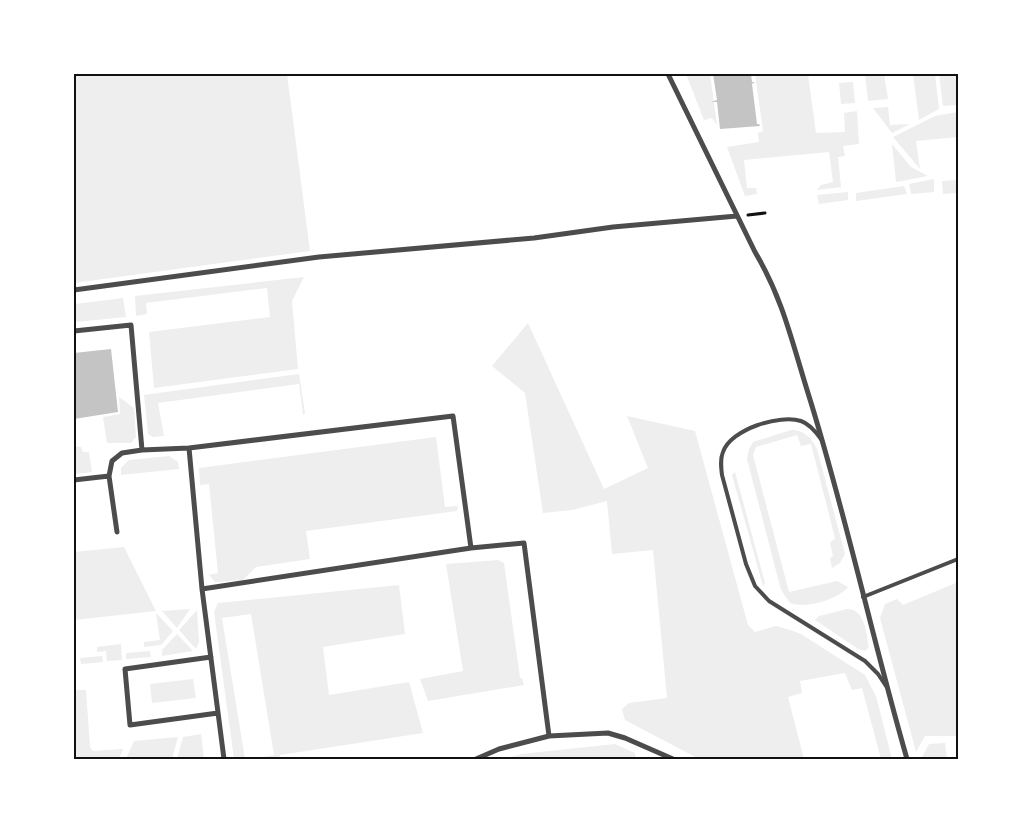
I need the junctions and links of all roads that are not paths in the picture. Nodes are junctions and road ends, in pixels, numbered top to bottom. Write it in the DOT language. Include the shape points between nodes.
graph roads {
  1 [pos="668,74"];
  2 [pos="737,216"];
  3 [pos="74,290"];
  4 [pos="74,331"];
  5 [pos="822,441"];
  6 [pos="189,448"];
  7 [pos="142,450"];
  8 [pos="109,476"];
  9 [pos="74,480"];
  10 [pos="117,532"];
  11 [pos="471,548"];
  12 [pos="958,559"];
  13 [pos="202,589"];
  14 [pos="863,597"];
  15 [pos="211,658"];
  16 [pos="886,686"];
  17 [pos="218,712"];
  18 [pos="549,736"];
  19 [pos="657,751"];
  20 [pos="224,759"];
  21 [pos="476,759"];
  22 [pos="658,759"];
  23 [pos="674,759"];
  24 [pos="907,759"];
  1 -- 2 [label="street"];
  2 -- 3 [label="street" via="319,257"];
  2 -- 5 [label="street" via="784,310"];
  4 -- 7 [label="street" via="131,325"];
  5 -- 14 [label="street"];
  5 -- 16 [label="lane" via="803,421 777,420 747,429 723,450 721,461 726,490 750,577 763,596 865,662"];
  6 -- 7 [label="street"];
  6 -- 11 [label="street" via="453,416"];
  6 -- 13 [label="street"];
  7 -- 8 [label="street" via="122,453 112,461"];
  8 -- 9 [label="street"];
  8 -- 10 [label="street"];
  11 -- 13 [label="street"];
  11 -- 18 [label="street" via="524,543"];
  12 -- 14 [label="lane"];
  13 -- 15 [label="street"];
  14 -- 16 [label="street"];
  15 -- 17 [label="street"];
  15 -- 17 [label="street" via="125,669 130,725"];
  16 -- 24 [label="street"];
  17 -- 20 [label="street"];
  18 -- 19 [label="street" via="608,733"];
  18 -- 21 [label="street" via="499,749"];
  19 -- 22 [label="street"];
  19 -- 23 [label="street"];
}
